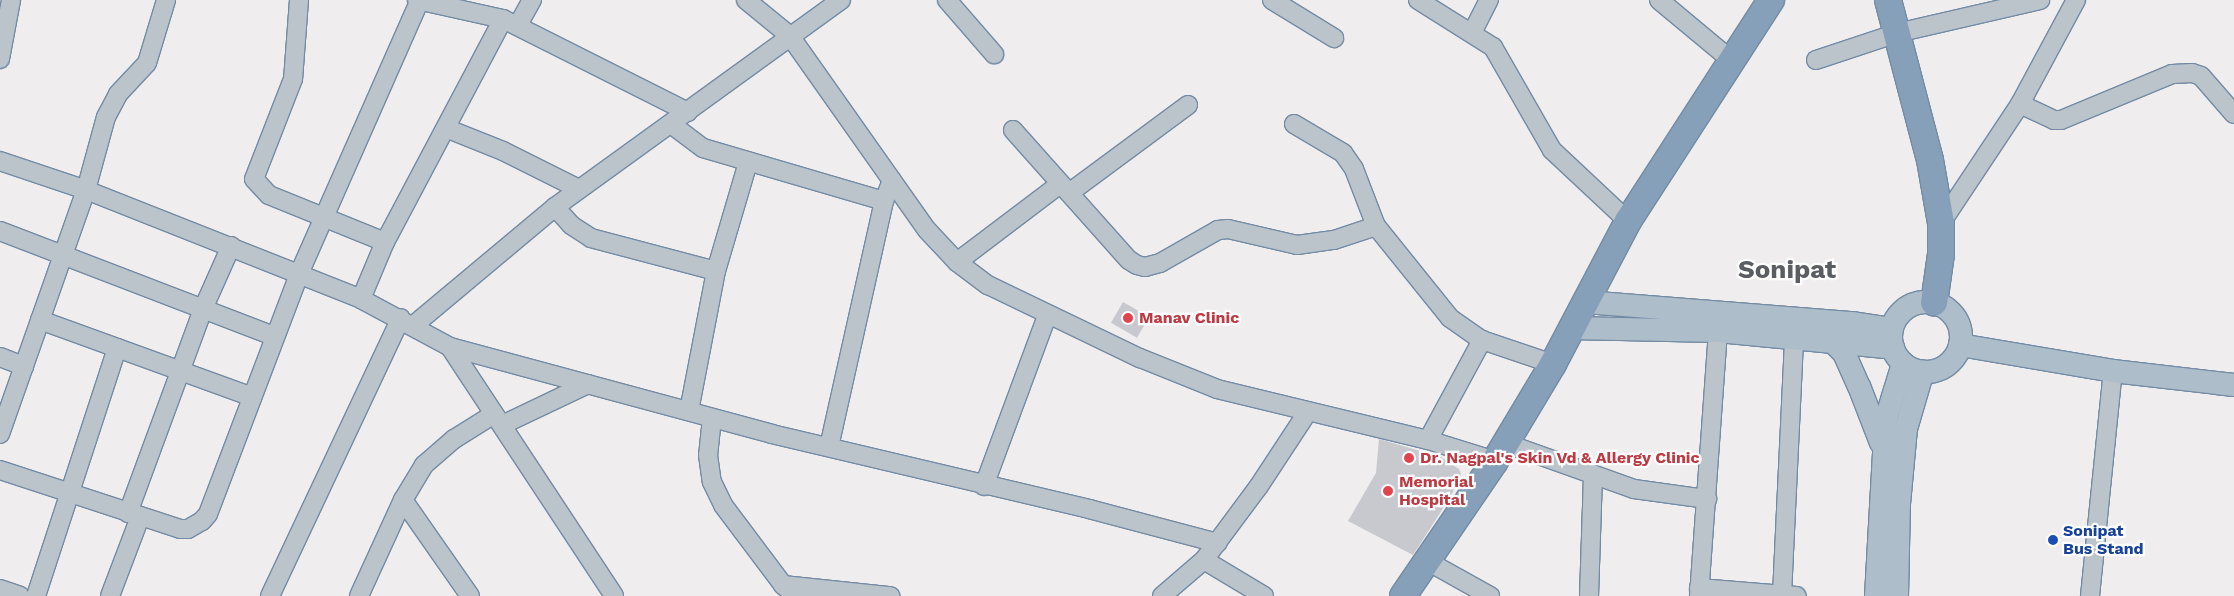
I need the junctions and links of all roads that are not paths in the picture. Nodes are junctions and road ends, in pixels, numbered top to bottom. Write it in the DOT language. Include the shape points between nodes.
graph roads {
  1 [pos="11,0"];
  2 [pos="166,0"];
  3 [pos="299,0"];
  4 [pos="419,0"];
  5 [pos="532,0"];
  6 [pos="746,0"];
  7 [pos="841,0"];
  8 [pos="947,0"];
  9 [pos="1272,0"];
  10 [pos="1418,0"];
  11 [pos="1490,0"];
  12 [pos="1659,0"];
  13 [pos="1771,0"];
  14 [pos="1888,0"];
  15 [pos="2040,0"];
  16 [pos="2076,0"];
  17 [pos="511,22"];
  18 [pos="1897,32"];
  19 [pos="1472,33"];
  20 [pos="790,36"];
  21 [pos="1334,38"];
  22 [pos="994,54"];
  23 [pos="0,59"];
  24 [pos="1731,60"];
  25 [pos="1816,60"];
  26 [pos="2020,104"];
  27 [pos="1188,105"];
  28 [pos="688,112"];
  29 [pos="2234,114"];
  30 [pos="671,124"];
  31 [pos="1294,124"];
  32 [pos="448,128"];
  33 [pos="1013,130"];
  34 [pos="0,160"];
  35 [pos="748,162"];
  36 [pos="892,180"];
  37 [pos="1064,188"];
  38 [pos="579,189"];
  39 [pos="86,190"];
  40 [pos="884,201"];
  41 [pos="555,207"];
  42 [pos="324,216"];
  43 [pos="1628,221"];
  44 [pos="1942,222"];
  45 [pos="1376,226"];
  46 [pos="1,233"];
  47 [pos="385,242"];
  48 [pos="231,246"];
  49 [pos="63,257"];
  50 [pos="957,262"];
  51 [pos="716,271"];
  52 [pos="300,274"];
  53 [pos="361,299"];
  54 [pos="1585,302"];
  55 [pos="1934,303"];
  56 [pos="203,309"];
  57 [pos="1047,316"];
  58 [pos="40,320"];
  59 [pos="408,321"];
  60 [pos="1719,323"];
  61 [pos="1570,328"];
  62 [pos="274,336"];
  63 [pos="1794,339"];
  64 [pos="1482,340"];
  65 [pos="1834,343"];
  66 [pos="1960,345"];
  67 [pos="450,347"];
  68 [pos="1896,347"];
  69 [pos="117,348"];
  70 [pos="0,357"];
  71 [pos="1553,364"];
  72 [pos="24,366"];
  73 [pos="181,370"];
  74 [pos="1924,371"];
  75 [pos="2113,371"];
  76 [pos="588,384"];
  77 [pos="2234,384"];
  78 [pos="253,397"];
  79 [pos="689,411"];
  80 [pos="1307,413"];
  81 [pos="712,418"];
  82 [pos="498,420"];
  83 [pos="0,434"];
  84 [pos="1428,440"];
  85 [pos="829,447"];
  86 [pos="1884,451"];
  87 [pos="1500,452"];
  88 [pos="0,470"];
  89 [pos="1593,475"];
  90 [pos="984,486"];
  91 [pos="71,495"];
  92 [pos="1707,499"];
  93 [pos="403,500"];
  94 [pos="134,515"];
  95 [pos="1218,543"];
  96 [pos="1204,560"];
  97 [pos="1429,562"];
  98 [pos="0,589"];
  99 [pos="789,590"];
  100 [pos="1699,592"];
  101 [pos="1757,594"];
  102 [pos="1790,595"];
  103 [pos="20,596"];
  104 [pos="36,596"];
  105 [pos="110,596"];
  106 [pos="270,596"];
  107 [pos="359,596"];
  108 [pos="470,596"];
  109 [pos="614,596"];
  110 [pos="890,596"];
  111 [pos="1162,596"];
  112 [pos="1264,596"];
  113 [pos="1403,596"];
  114 [pos="1490,596"];
  115 [pos="1589,596"];
  116 [pos="1876,596"];
  117 [pos="1897,596"];
  118 [pos="2090,596"];
  1 -- 23 [label="street"];
  2 -- 39 [label="street" via="147,63 118,94 106,117"];
  3 -- 42 [label="street" via="292,86 254,179 269,195"];
  4 -- 17 [label="street"];
  4 -- 42 [label="street" via="375,108"];
  5 -- 17 [label="street"];
  6 -- 20 [label="street"];
  7 -- 20 [label="street"];
  8 -- 22 [label="street"];
  9 -- 21 [label="street"];
  10 -- 19 [label="street"];
  11 -- 19 [label="street"];
  12 -- 24 [label="street"];
  13 -- 24 [label="highway"];
  14 -- 18 [label="highway"];
  15 -- 18 [label="street"];
  16 -- 26 [label="street"];
  17 -- 28 [label="street"];
  17 -- 32 [label="street"];
  18 -- 25 [label="street"];
  18 -- 44 [label="highway" via="1930,160"];
  19 -- 43 [label="street" via="1486,41 1499,55 1527,111 1552,150"];
  20 -- 28 [label="street"];
  20 -- 36 [label="street"];
  24 -- 43 [label="highway"];
  26 -- 29 [label="street" via="2054,120 2062,120 2172,74 2192,73 2201,76"];
  26 -- 44 [label="street"];
  27 -- 37 [label="street"];
  28 -- 30 [label="street"];
  30 -- 35 [label="street" via="695,144"];
  30 -- 38 [label="street"];
  31 -- 45 [label="street" via="1343,153 1354,169"];
  32 -- 38 [label="street"];
  32 -- 47 [label="street"];
  33 -- 37 [label="street"];
  34 -- 39 [label="street"];
  35 -- 40 [label="street"];
  35 -- 51 [label="street"];
  36 -- 40 [label="street"];
  36 -- 50 [label="street" via="927,230"];
  37 -- 45 [label="street" via="1128,260 1145,267 1160,263 1218,230 1228,228 1303,245 1334,240"];
  37 -- 50 [label="street"];
  38 -- 41 [label="street"];
  39 -- 48 [label="street"];
  39 -- 49 [label="street"];
  40 -- 85 [label="street"];
  41 -- 51 [label="street" via="571,226 592,238"];
  41 -- 59 [label="street"];
  42 -- 47 [label="street"];
  42 -- 52 [label="street"];
  43 -- 54 [label="highway"];
  44 -- 55 [label="highway"];
  45 -- 64 [label="street" via="1435,303 1450,318"];
  46 -- 49 [label="street"];
  47 -- 53 [label="street"];
  48 -- 52 [label="street"];
  48 -- 56 [label="street"];
  49 -- 56 [label="street"];
  49 -- 58 [label="street"];
  50 -- 57 [label="street" via="988,284"];
  51 -- 79 [label="street"];
  52 -- 53 [label="street"];
  52 -- 62 [label="street"];
  53 -- 59 [label="street"];
  54 -- 60 [label="main road"];
  54 -- 61 [label="highway"];
  55 -- 66 [label="main road" via="1955,318"];
  55 -- 68 [label="main road" via="1907,307 1898,316"];
  56 -- 62 [label="street"];
  56 -- 73 [label="street"];
  57 -- 80 [label="street" via="1217,388"];
  57 -- 90 [label="street"];
  58 -- 69 [label="street"];
  58 -- 72 [label="street"];
  59 -- 67 [label="street"];
  59 -- 106 [label="street"];
  60 -- 61 [label="main road"];
  60 -- 63 [label="main road"];
  60 -- 68 [label="main road" via="1853,323"];
  60 -- 92 [label="street"];
  61 -- 71 [label="highway"];
  62 -- 78 [label="street"];
  63 -- 65 [label="main road"];
  63 -- 102 [label="street"];
  64 -- 71 [label="street"];
  64 -- 84 [label="street"];
  65 -- 68 [label="main road"];
  65 -- 86 [label="main road" via="1844,353"];
  66 -- 74 [label="main road" via="1944,367"];
  66 -- 75 [label="main road"];
  67 -- 76 [label="street"];
  67 -- 82 [label="street"];
  68 -- 74 [label="main road"];
  68 -- 86 [label="main road"];
  69 -- 73 [label="street"];
  69 -- 91 [label="street"];
  70 -- 72 [label="street"];
  71 -- 87 [label="highway"];
  72 -- 83 [label="street"];
  73 -- 78 [label="street"];
  73 -- 94 [label="street"];
  74 -- 117 [label="main road" via="1906,429 1899,504"];
  75 -- 77 [label="main road"];
  75 -- 118 [label="street"];
  76 -- 79 [label="street"];
  76 -- 82 [label="street"];
  78 -- 94 [label="street" via="202,521 188,529"];
  79 -- 81 [label="street"];
  80 -- 84 [label="street"];
  80 -- 95 [label="street"];
  81 -- 85 [label="street"];
  81 -- 99 [label="street" via="708,455 712,482 723,506"];
  82 -- 93 [label="street" via="435,453"];
  82 -- 109 [label="street" via="572,537"];
  84 -- 87 [label="street"];
  85 -- 90 [label="street"];
  86 -- 116 [label="main road"];
  87 -- 89 [label="street"];
  87 -- 97 [label="highway"];
  88 -- 91 [label="street"];
  89 -- 92 [label="street" via="1652,493"];
  89 -- 115 [label="street"];
  90 -- 95 [label="street" via="1089,509"];
  91 -- 94 [label="street"];
  91 -- 104 [label="street"];
  92 -- 100 [label="street"];
  93 -- 107 [label="street"];
  93 -- 108 [label="street"];
  94 -- 105 [label="street"];
  95 -- 96 [label="street"];
  96 -- 111 [label="street"];
  96 -- 112 [label="street"];
  97 -- 113 [label="highway"];
  97 -- 114 [label="street"];
  98 -- 103 [label="street"];
  99 -- 110 [label="street"];
  100 -- 101 [label="street"];
  101 -- 102 [label="street"];
}
